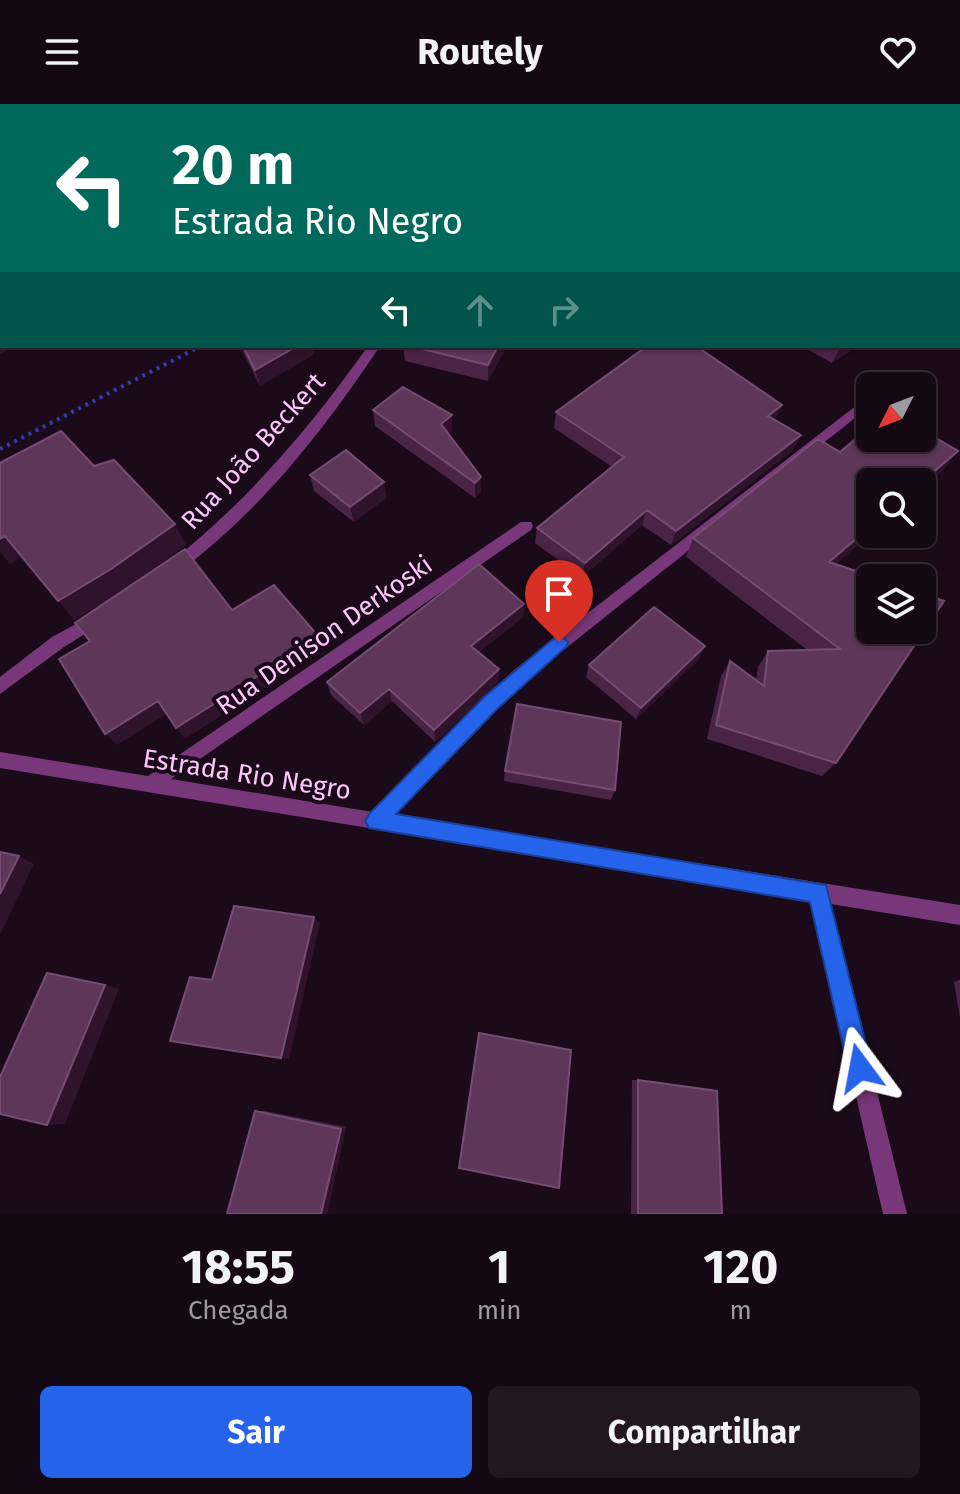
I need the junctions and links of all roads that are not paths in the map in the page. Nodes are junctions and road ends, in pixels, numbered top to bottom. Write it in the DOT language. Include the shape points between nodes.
graph roads {
  1 [pos="373,348"];
  2 [pos="856,410"];
  3 [pos="526,526"];
  4 [pos="154,581"];
  5 [pos="108,611"];
  6 [pos="0,687"];
  7 [pos="0,760"];
  8 [pos="150,784"];
  9 [pos="376,821"];
  10 [pos="819,892"];
  11 [pos="960,915"];
  12 [pos="895,1214"];
  1 -- 4 [label="street, Rua João Beckert" via="310,432 252,496 207,541"];
  2 -- 9 [label="street" via="520,675"];
  3 -- 8 [label="street, Rua Denison Derkoski"];
  5 -- 6 [label="street"];
  7 -- 8 [label="street, Estrada Rio Negro"];
  8 -- 9 [label="street, Estrada Rio Negro"];
  9 -- 10 [label="street, Estrada Rio Negro"];
  10 -- 11 [label="street, Estrada Rio Negro"];
  10 -- 12 [label="street"];
}
